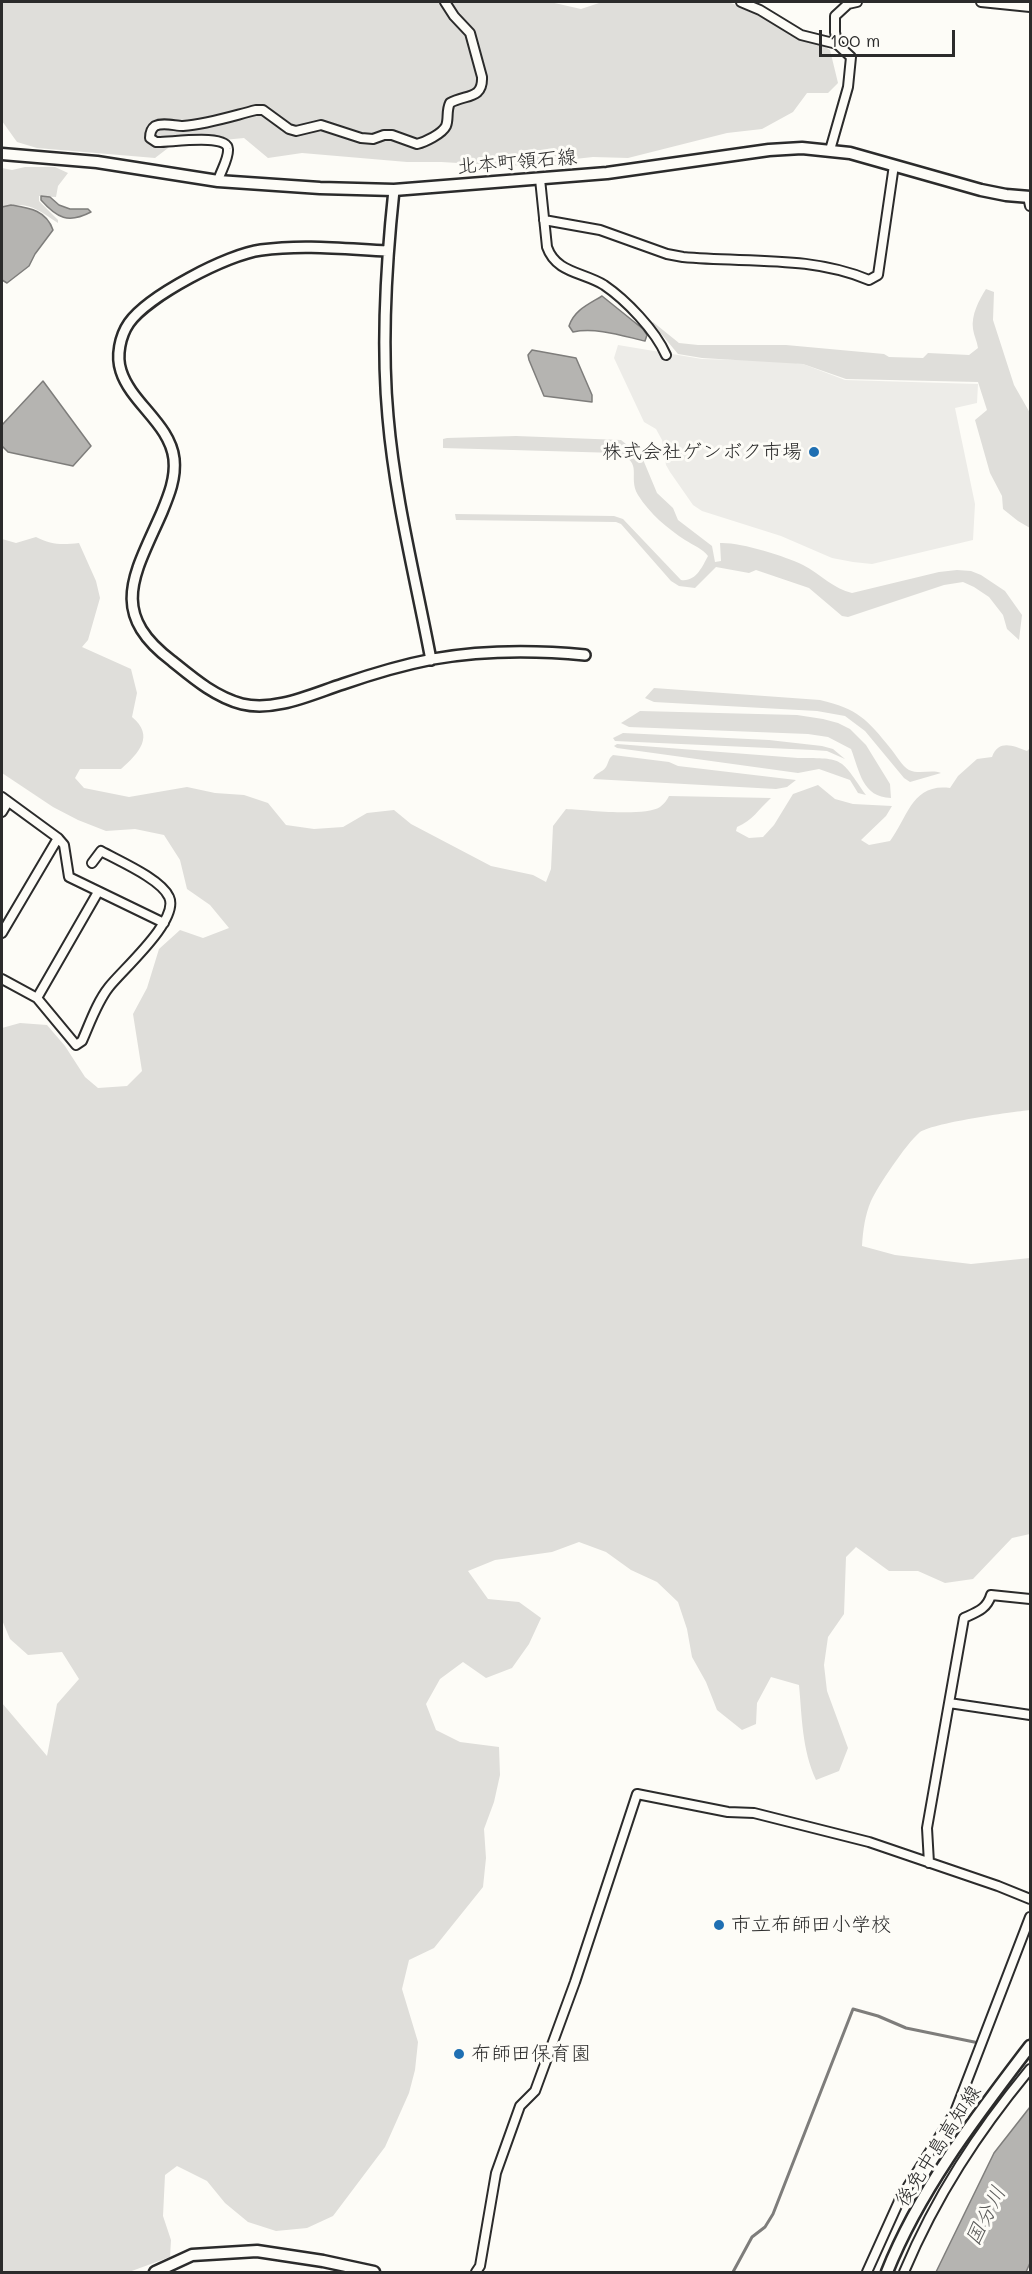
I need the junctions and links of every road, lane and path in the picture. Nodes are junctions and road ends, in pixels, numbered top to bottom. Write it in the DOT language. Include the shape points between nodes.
graph roads {
  1 [pos="446,2"];
  2 [pos="741,2"];
  3 [pos="857,2"];
  4 [pos="981,2"];
  5 [pos="1030,7"];
  6 [pos="837,44"];
  7 [pos="830,150"];
  8 [pos="2,154"];
  9 [pos="894,165"];
  10 [pos="540,179"];
  11 [pos="218,181"];
  12 [pos="394,190"];
  13 [pos="1030,200"];
  14 [pos="544,220"];
  15 [pos="387,251"];
  16 [pos="666,355"];
  17 [pos="585,654"];
  18 [pos="431,660"];
  19 [pos="5,800"];
  20 [pos="2,812"];
  21 [pos="58,838"];
  22 [pos="92,863"];
  23 [pos="98,892"];
  24 [pos="164,923"];
  25 [pos="2,933"];
  26 [pos="2,979"];
  27 [pos="37,998"];
  28 [pos="1030,1599"];
  29 [pos="949,1703"];
  30 [pos="1030,1715"];
  31 [pos="929,1863"];
  32 [pos="1030,1899"];
  33 [pos="1030,1917"];
  34 [pos="1030,2046"];
  35 [pos="1030,2069"];
  36 [pos="155,2272"];
  37 [pos="374,2272"];
  38 [pos="476,2272"];
  39 [pos="867,2272"];
  40 [pos="886,2272"];
  41 [pos="904,2272"];
  1 -- 11 [label="street" via="470,33 482,85 473,95 450,103 443,130 417,144 392,135 368,139 321,125 296,131 263,110 216,122 163,124 153,129 150,138 156,142 224,142 228,152"];
  2 -- 6 [label="street" via="801,34"];
  3 -- 6 [label="street" via="848,4 835,16"];
  4 -- 5 [label="street"];
  6 -- 7 [label="street" via="851,57 848,87"];
  7 -- 9 [label="main road, 北本町領石線"];
  7 -- 10 [label="main road, 北本町領石線" via="769,150"];
  8 -- 11 [label="main road, 北本町領石線" via="97,162"];
  9 -- 13 [label="main road, 北本町領石線"];
  9 -- 14 [label="street" via="878,275 869,280 792,261 683,257 600,230"];
  10 -- 12 [label="main road, 北本町領石線"];
  10 -- 14 [label="street"];
  11 -- 12 [label="main road, 北本町領石線"];
  12 -- 15 [label="street"];
  14 -- 16 [label="street" via="555,262 609,289 647,325"];
  15 -- 18 [label="street" via="384,326 388,417"];
  15 -- 18 [label="street" via="290,247 230,258 162,295 138,312 127,326 121,340 121,370 171,445 174,459 169,495 138,567 133,613 139,630 152,646 203,685 242,704 264,706 290,701"];
  17 -- 18 [label="street" via="484,651"];
  19 -- 20 [label="street"];
  19 -- 21 [label="street"];
  21 -- 23 [label="street" via="64,845 69,877"];
  21 -- 25 [label="street"];
  22 -- 24 [label="street" via="101,851 156,883 171,904"];
  23 -- 24 [label="street"];
  23 -- 27 [label="street"];
  24 -- 27 [label="street" via="108,988 82,1041 76,1045"];
  26 -- 27 [label="street"];
  28 -- 29 [label="street" via="991,1595 982,1610 964,1618"];
  29 -- 30 [label="street"];
  29 -- 31 [label="street" via="927,1828"];
  31 -- 32 [label="street"];
  31 -- 38 [label="street" via="869,1842 754,1813 728,1812 637,1794 535,2091 520,2106 496,2173"];
  33 -- 39 [label="street" via="955,2112 900,2199"];
  34 -- 40 [label="main road, 後免中島高知線" via="930,2185"];
  35 -- 41 [label="street" via="992,2116 958,2168 918,2238"];
  36 -- 37 [label="main road" via="192,2255 257,2251"];
}
